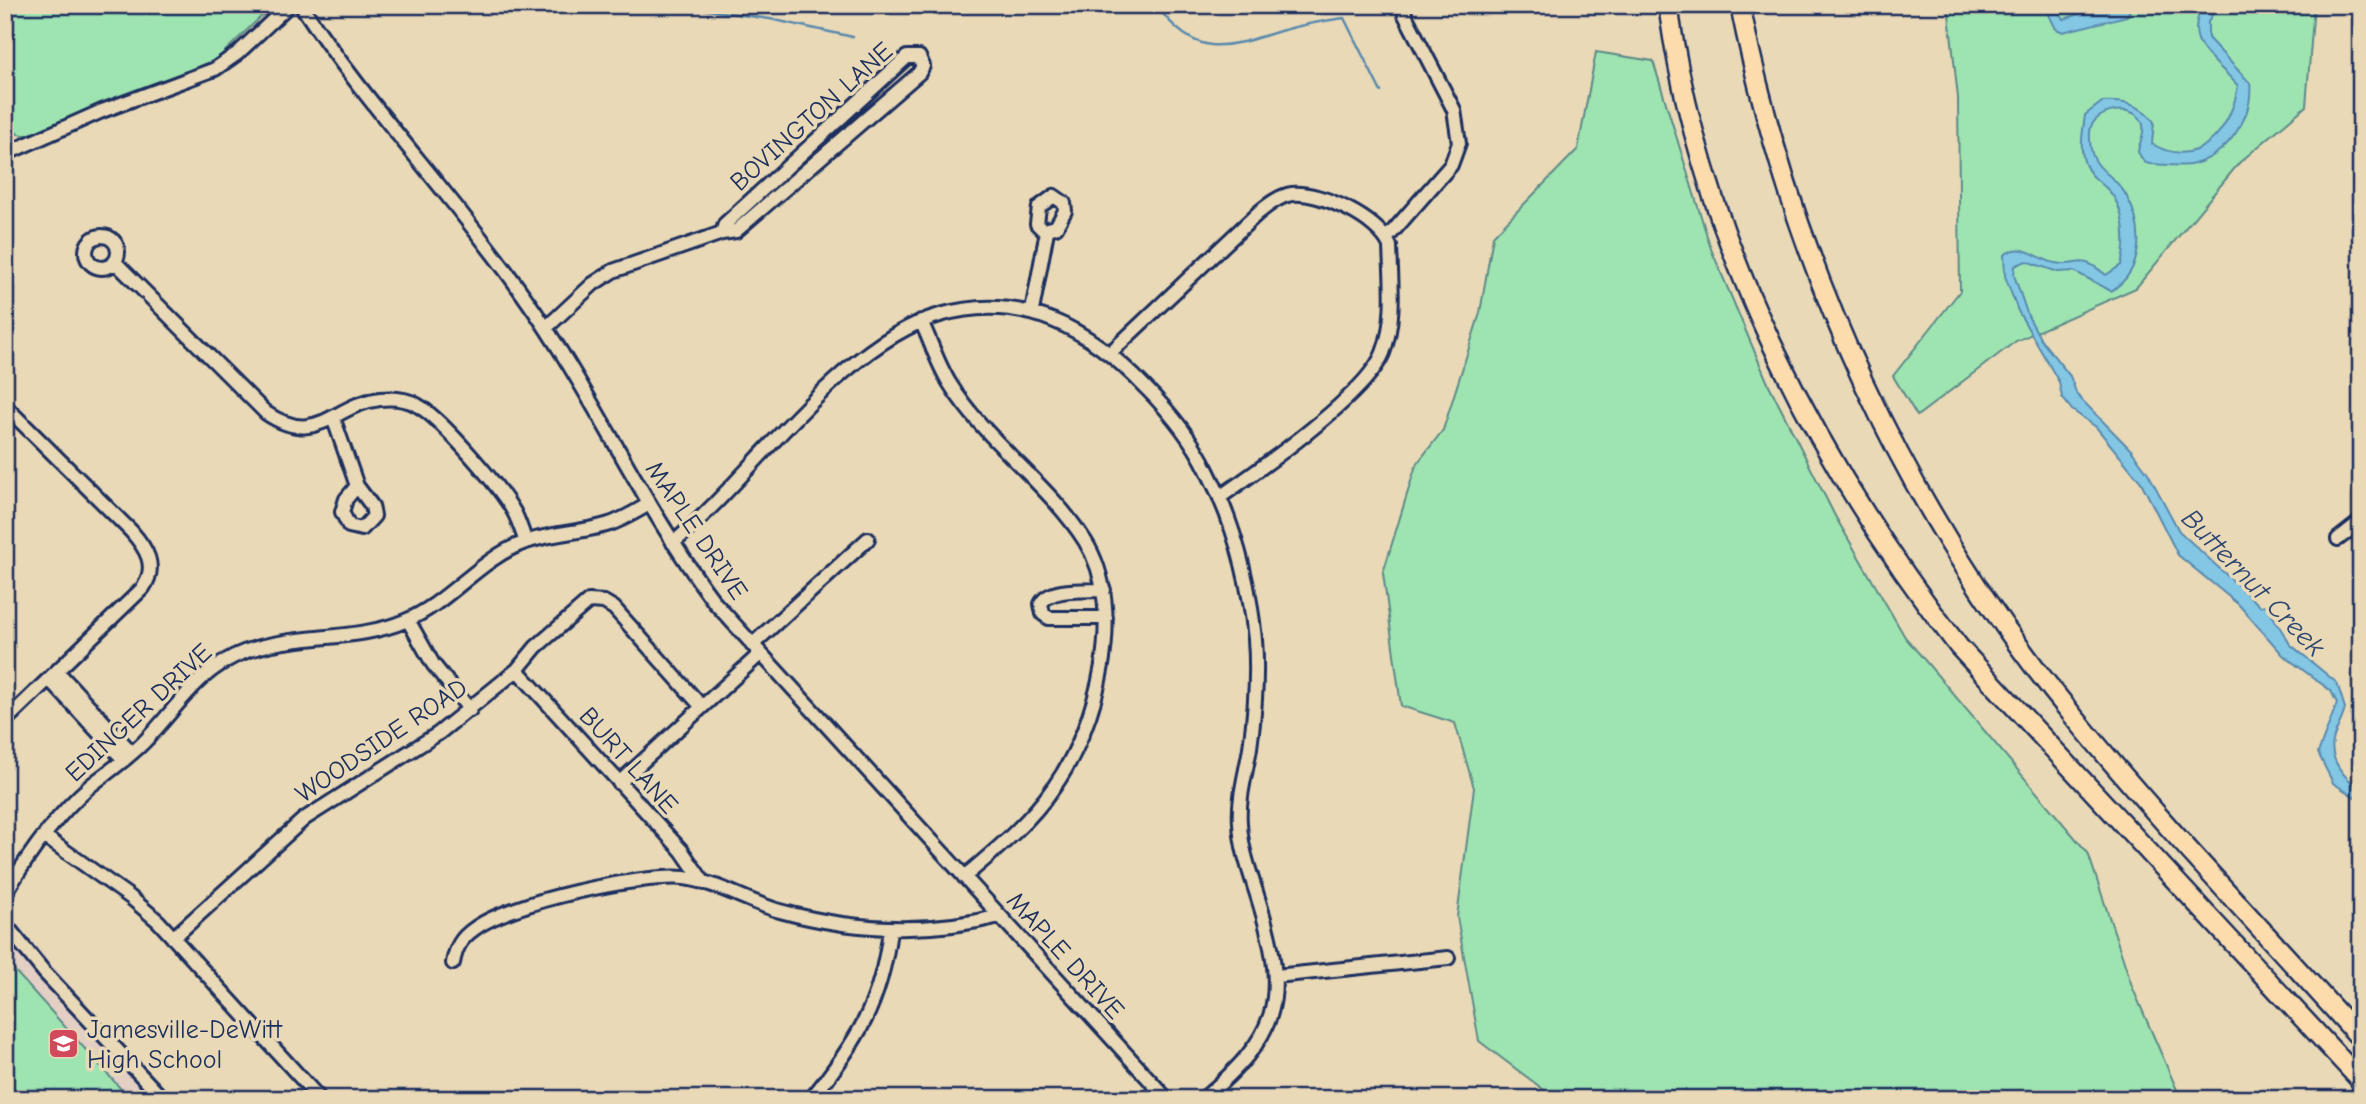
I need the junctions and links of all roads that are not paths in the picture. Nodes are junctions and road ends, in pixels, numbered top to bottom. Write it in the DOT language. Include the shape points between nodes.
graph roads {
  1 [pos="289,5"];
  2 [pos="302,5"];
  3 [pos="1404,5"];
  4 [pos="1668,5"];
  5 [pos="1740,5"];
  6 [pos="5,154"];
  7 [pos="786,178"];
  8 [pos="1047,231"];
  9 [pos="1387,238"];
  10 [pos="114,262"];
  11 [pos="1032,311"];
  12 [pos="921,321"];
  13 [pos="546,328"];
  14 [pos="1110,353"];
  15 [pos="5,406"];
  16 [pos="334,420"];
  17 [pos="357,486"];
  18 [pos="1220,497"];
  19 [pos="649,504"];
  20 [pos="2361,521"];
  21 [pos="867,539"];
  22 [pos="2337,539"];
  23 [pos="526,541"];
  24 [pos="673,543"];
  25 [pos="1104,590"];
  26 [pos="1106,618"];
  27 [pos="408,620"];
  28 [pos="756,650"];
  29 [pos="517,670"];
  30 [pos="53,675"];
  31 [pos="702,707"];
  32 [pos="470,710"];
  33 [pos="5,721"];
  34 [pos="128,756"];
  35 [pos="619,783"];
  36 [pos="44,836"];
  37 [pos="964,877"];
  38 [pos="704,883"];
  39 [pos="5,894"];
  40 [pos="1000,916"];
  41 [pos="5,924"];
  42 [pos="890,930"];
  43 [pos="173,938"];
  44 [pos="1448,958"];
  45 [pos="453,963"];
  46 [pos="1276,976"];
  47 [pos="2361,1039"];
  48 [pos="2361,1081"];
  49 [pos="163,1099"];
  50 [pos="320,1099"];
  51 [pos="811,1099"];
  52 [pos="1167,1099"];
  53 [pos="1203,1099"];
  1 -- 6 [label="street" via="215,69"];
  2 -- 13 [label="street, MAPLE DRIVE" via="344,65 446,189"];
  3 -- 9 [label="street" via="1430,68 1454,110 1459,143 1451,165"];
  4 -- 48 [label="highway" via="1713,191 1756,307 1796,395 1865,516 1968,657"];
  5 -- 47 [label="highway" via="1759,95 1822,286 1856,369 1935,520 1991,607 2074,718"];
  7 -- 7 [label="street, BOVINGTON LANE" via="919,73 923,66 919,57 907,57"];
  7 -- 13 [label="street, BOVINGTON LANE" via="725,224 722,233 613,271"];
  8 -- 11 [label="street"];
  9 -- 14 [label="street" via="1375,224 1322,199 1288,195 1258,213"];
  9 -- 18 [label="street" via="1390,330 1373,372 1296,442"];
  10 -- 16 [label="street" via="266,413 303,428"];
  11 -- 12 [label="street" via="977,308"];
  11 -- 14 [label="street" via="1073,328"];
  12 -- 24 [label="street" via="893,335 828,389"];
  12 -- 25 [label="street" via="964,403 1085,541"];
  13 -- 19 [label="street, MAPLE DRIVE"];
  14 -- 18 [label="street" via="1160,402 1188,438"];
  15 -- 30 [label="street" via="80,477 149,555 149,573 142,588"];
  16 -- 17 [label="street"];
  16 -- 23 [label="street" via="369,401 402,399 416,404 501,493"];
  18 -- 46 [label="street" via="1241,555 1255,642 1256,692 1239,821"];
  19 -- 23 [label="street, EDINGER DRIVE" via="607,525"];
  19 -- 24 [label="street, MAPLE DRIVE"];
  20 -- 22 [label="street"];
  21 -- 28 [label="street"];
  23 -- 27 [label="street, EDINGER DRIVE" via="491,559 433,606"];
  24 -- 28 [label="street, MAPLE DRIVE" via="715,603"];
  25 -- 26 [label="street"];
  25 -- 26 [label="street" via="1056,593 1041,604 1049,618"];
  26 -- 37 [label="street" via="1094,694 1073,758 1033,815"];
  27 -- 32 [label="street" via="433,664"];
  27 -- 34 [label="street, EDINGER DRIVE" via="278,643 228,658 187,690"];
  28 -- 31 [label="street"];
  28 -- 37 [label="street, MAPLE DRIVE"];
  29 -- 31 [label="street, WOODSIDE ROAD" via="589,601 604,602"];
  29 -- 32 [label="street, WOODSIDE ROAD"];
  29 -- 35 [label="street, BURT LANE"];
  30 -- 33 [label="street"];
  30 -- 34 [label="street"];
  31 -- 35 [label="street"];
  32 -- 43 [label="street, WOODSIDE ROAD" via="304,819"];
  34 -- 36 [label="street, EDINGER DRIVE" via="81,795"];
  35 -- 38 [label="street, BURT LANE" via="682,851"];
  36 -- 39 [label="street, EDINGER DRIVE"];
  36 -- 43 [label="street" via="130,897"];
  37 -- 40 [label="street, MAPLE DRIVE"];
  38 -- 42 [label="street" via="779,911"];
  38 -- 45 [label="street" via="663,878 625,883 520,909 476,927 461,940"];
  40 -- 42 [label="street"];
  40 -- 52 [label="street, MAPLE DRIVE"];
  41 -- 49 [label="street"];
  42 -- 51 [label="street" via="884,977 874,1003 841,1062"];
  43 -- 50 [label="street"];
  44 -- 46 [label="street"];
  46 -- 53 [label="street" via="1264,1036"];
}
